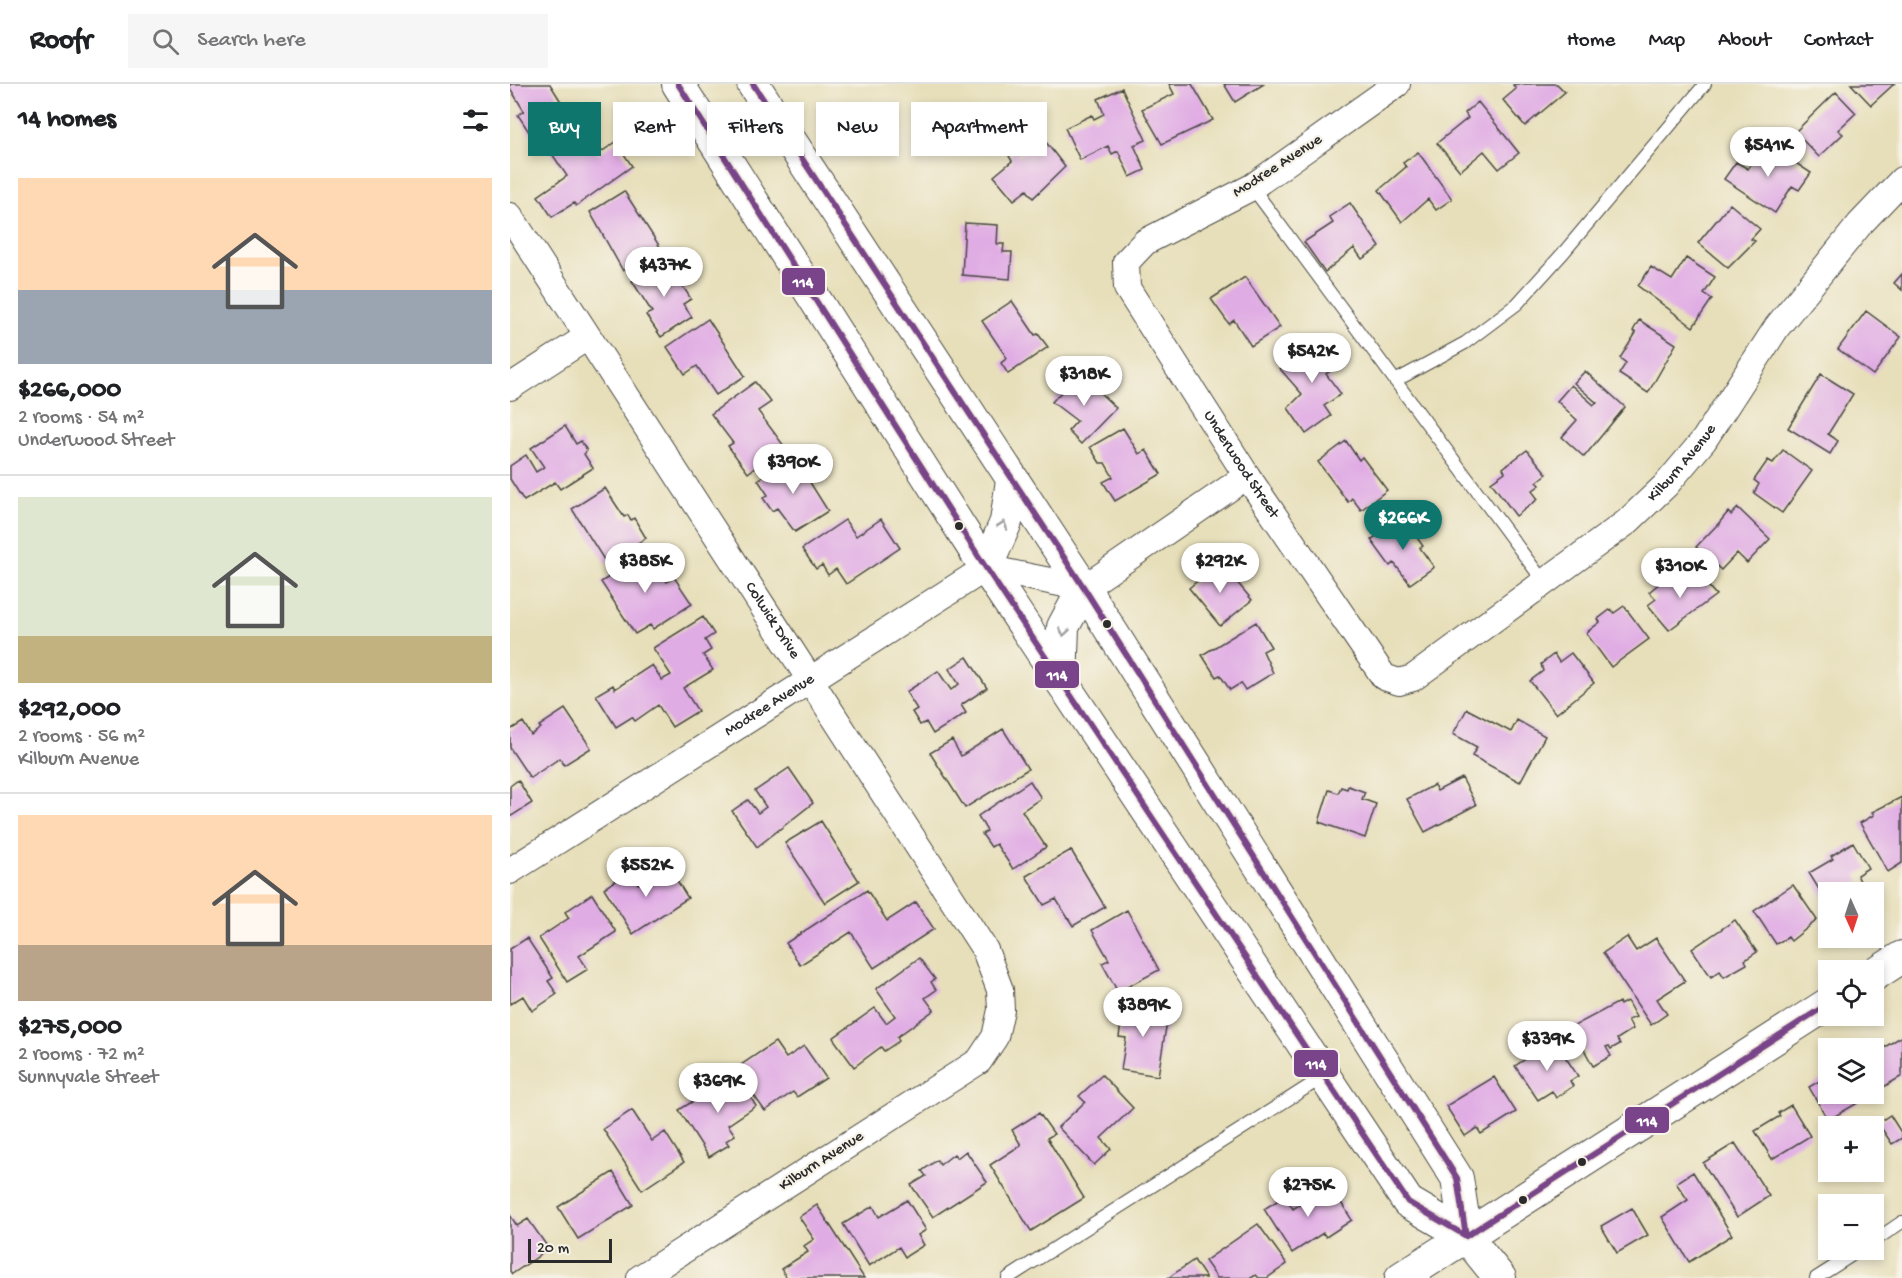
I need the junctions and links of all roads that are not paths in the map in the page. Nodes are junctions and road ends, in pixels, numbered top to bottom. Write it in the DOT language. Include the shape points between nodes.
graph roads {
  1 [pos="678,84"];
  2 [pos="753,84"];
  3 [pos="1397,84"];
  4 [pos="1705,84"];
  5 [pos="1902,180"];
  6 [pos="1252,187"];
  7 [pos="510,216"];
  8 [pos="1126,262"];
  9 [pos="587,337"];
  10 [pos="1395,381"];
  11 [pos="510,387"];
  12 [pos="1247,476"];
  13 [pos="1012,480"];
  14 [pos="986,568"];
  15 [pos="1544,582"];
  16 [pos="1083,588"];
  17 [pos="811,681"];
  18 [pos="1061,681"];
  19 [pos="1399,682"];
  20 [pos="510,871"];
  21 [pos="1902,957"];
  22 [pos="1884,969"];
  23 [pos="1818,1010"];
  24 [pos="995,1037"];
  25 [pos="1324,1076"];
  26 [pos="1902,1222"];
  27 [pos="1884,1234"];
  28 [pos="1466,1236"];
  29 [pos="1844,1260"];
  30 [pos="640,1278"];
  31 [pos="1008,1278"];
  32 [pos="1401,1278"];
  33 [pos="1500,1278"];
  34 [pos="1816,1278"];
  1 -- 14 [label="street"];
  2 -- 13 [label="street"];
  3 -- 6 [label="street, Modree Avenue"];
  4 -- 10 [label="lane" via="1516,304 1465,343"];
  5 -- 15 [label="street, Kilburn Avenue" via="1860,224 1777,327 1704,440 1666,485 1627,522"];
  6 -- 8 [label="street, Modree Avenue" via="1145,242"];
  6 -- 10 [label="lane"];
  7 -- 9 [label="street, Colwick Drive"];
  8 -- 12 [label="street, Underwood Street" via="1127,288"];
  9 -- 11 [label="street"];
  9 -- 17 [label="street, Colwick Drive"];
  10 -- 15 [label="lane"];
  12 -- 16 [label="street"];
  12 -- 19 [label="street, Underwood Street" via="1384,677"];
  14 -- 13 [label="street, one-way" via="1006,522"];
  13 -- 16 [label="street"];
  14 -- 16 [label="street"];
  14 -- 17 [label="street, Modree Avenue"];
  14 -- 18 [label="street"];
  15 -- 19 [label="street, Kilburn Avenue" via="1413,678"];
  16 -- 18 [label="street, one-way" via="1063,627"];
  16 -- 28 [label="street" via="1457,1178"];
  17 -- 20 [label="street, Modree Avenue"];
  17 -- 24 [label="street, Colwick Drive" via="985,950 1000,990 1001,1010"];
  18 -- 25 [label="street"];
  21 -- 22 [label="street"];
  23 -- 28 [label="street"];
  24 -- 30 [label="street, Kilburn Avenue" via="979,1061"];
  25 -- 28 [label="street" via="1408,1202"];
  25 -- 31 [label="lane"];
  26 -- 27 [label="lane"];
  28 -- 32 [label="street"];
  28 -- 33 [label="street"];
  29 -- 34 [label="lane"];
}
